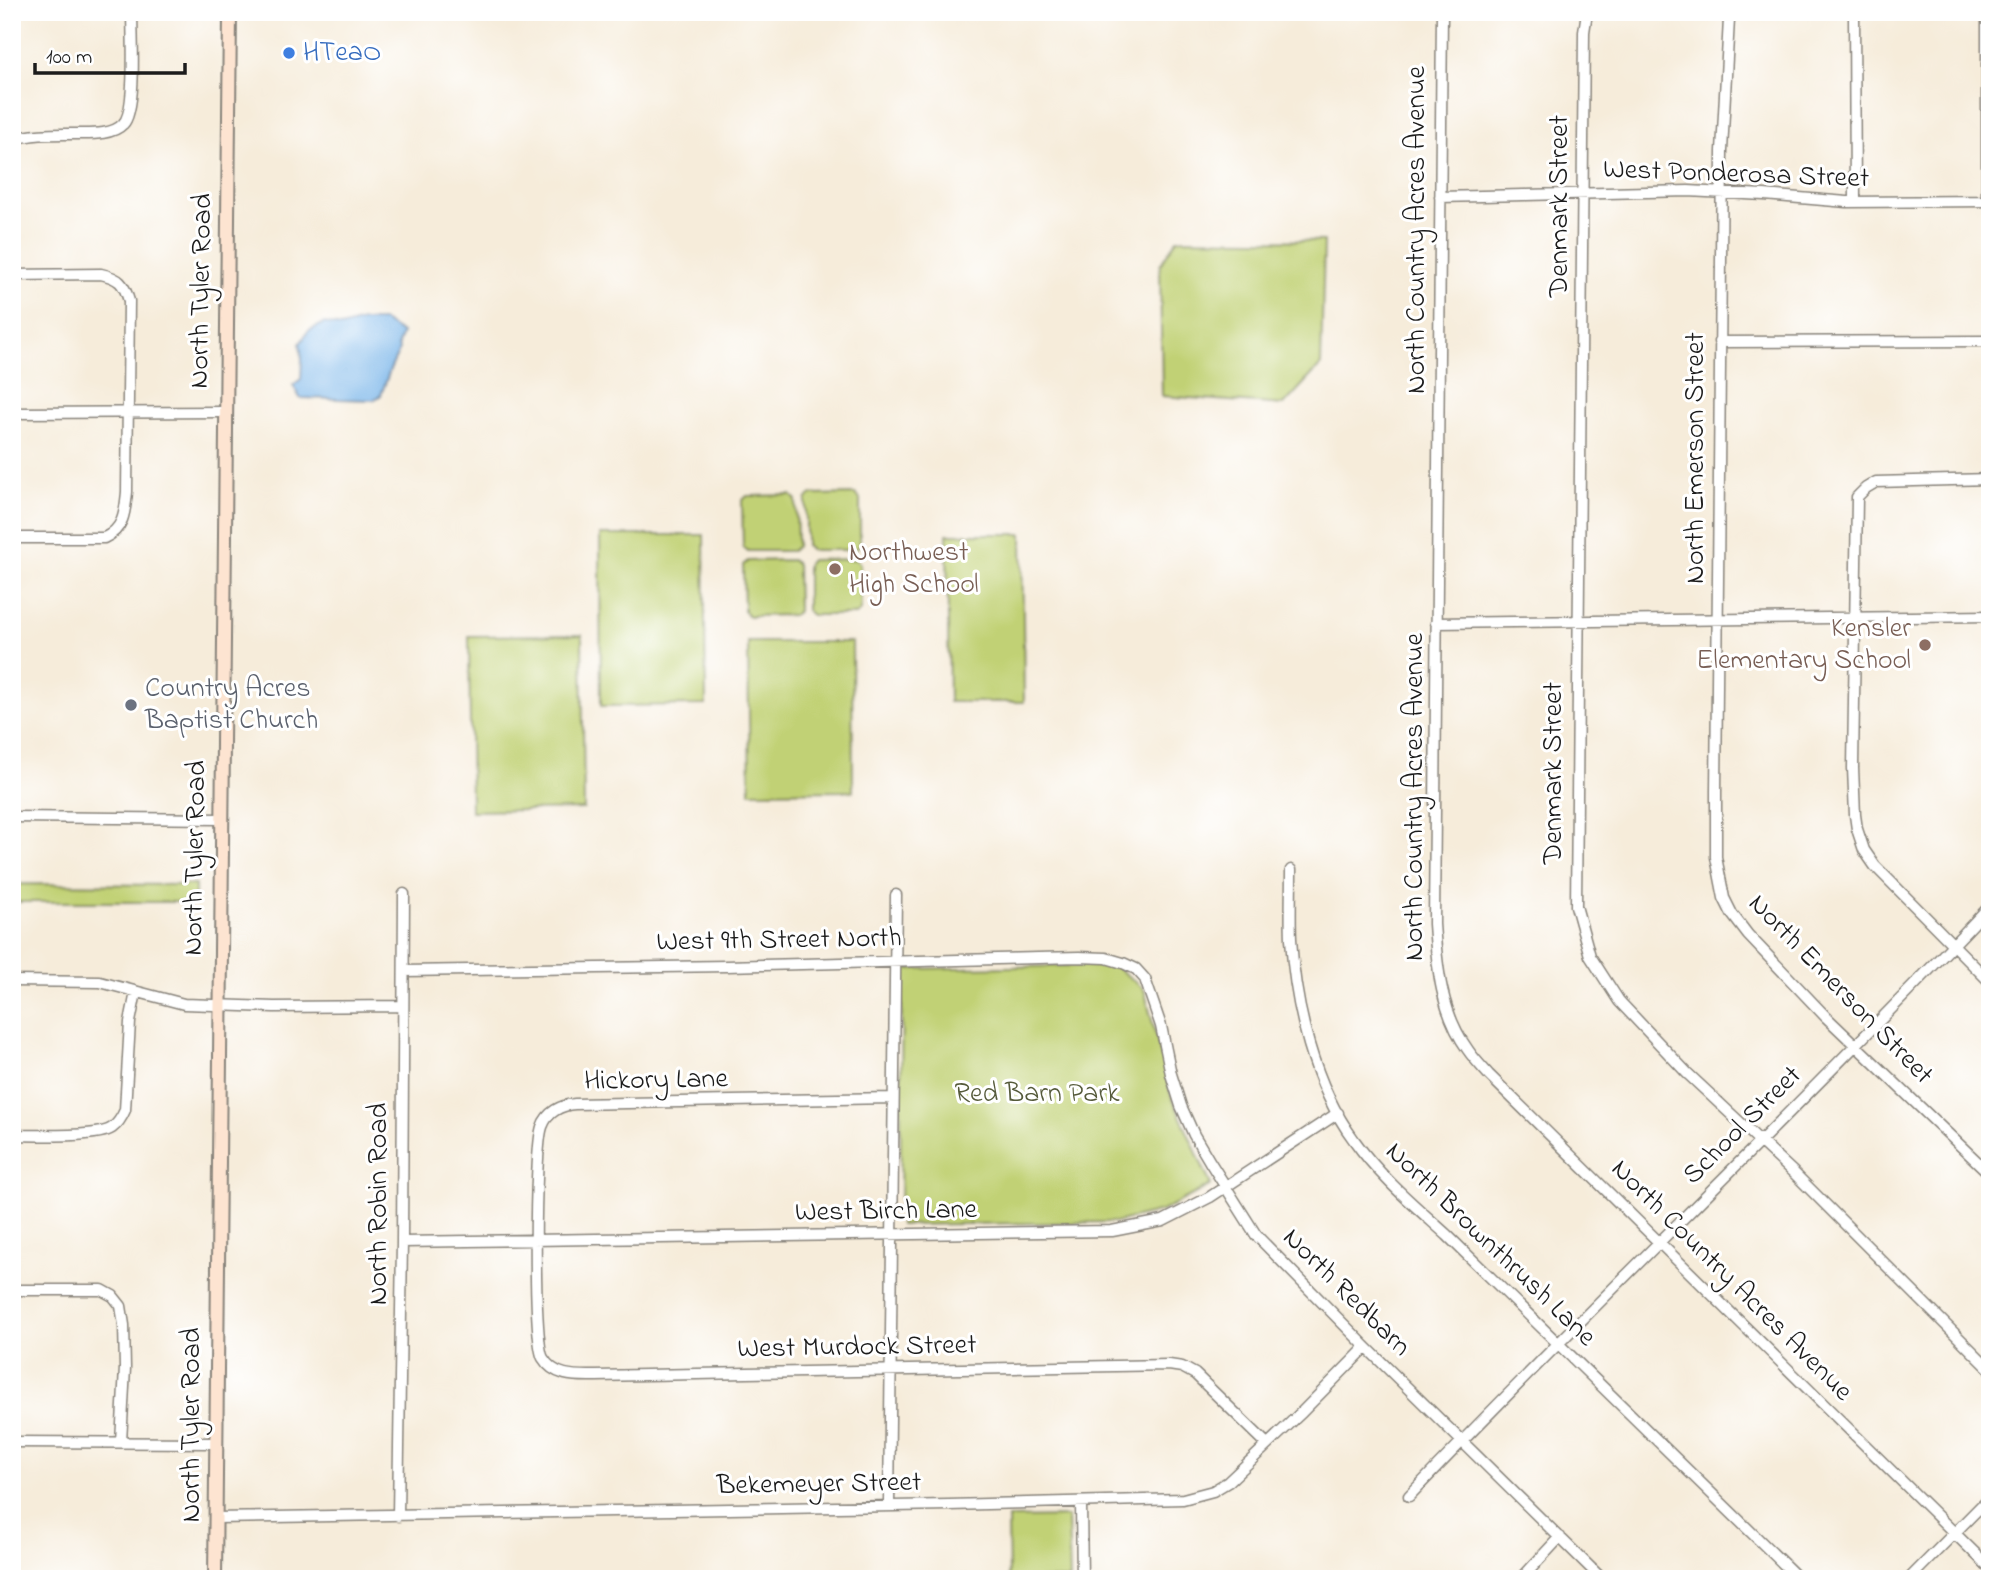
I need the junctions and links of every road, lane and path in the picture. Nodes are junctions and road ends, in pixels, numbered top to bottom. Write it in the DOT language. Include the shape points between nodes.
graph roads {
  1 [pos="132,12"];
  2 [pos="230,12"];
  3 [pos="1441,12"];
  4 [pos="1587,12"];
  5 [pos="1732,12"];
  6 [pos="1854,12"];
  7 [pos="1987,12"];
  8 [pos="12,140"];
  9 [pos="1721,193"];
  10 [pos="1582,194"];
  11 [pos="1440,197"];
  12 [pos="1989,201"];
  13 [pos="1855,202"];
  14 [pos="12,275"];
  15 [pos="1990,341"];
  16 [pos="1719,342"];
  17 [pos="226,412"];
  18 [pos="12,413"];
  19 [pos="128,413"];
  20 [pos="1990,479"];
  21 [pos="12,538"];
  22 [pos="1990,616"];
  23 [pos="1854,618"];
  24 [pos="1717,620"];
  25 [pos="1578,621"];
  26 [pos="1436,623"];
  27 [pos="12,817"];
  28 [pos="221,819"];
  29 [pos="1291,870"];
  30 [pos="404,894"];
  31 [pos="896,895"];
  32 [pos="1990,906"];
  33 [pos="1953,945"];
  34 [pos="895,961"];
  35 [pos="404,971"];
  36 [pos="12,981"];
  37 [pos="1147,982"];
  38 [pos="1990,982"];
  39 [pos="136,992"];
  40 [pos="220,1005"];
  41 [pos="403,1006"];
  42 [pos="1855,1045"];
  43 [pos="893,1098"];
  44 [pos="1338,1113"];
  45 [pos="12,1135"];
  46 [pos="1761,1142"];
  47 [pos="1990,1174"];
  48 [pos="1224,1187"];
  49 [pos="892,1235"];
  50 [pos="536,1240"];
  51 [pos="402,1242"];
  52 [pos="1659,1243"];
  53 [pos="12,1290"];
  54 [pos="1558,1344"];
  55 [pos="1366,1347"];
  56 [pos="1990,1369"];
  57 [pos="891,1370"];
  58 [pos="1462,1441"];
  59 [pos="12,1442"];
  60 [pos="121,1442"];
  61 [pos="216,1443"];
  62 [pos="1267,1444"];
  63 [pos="1409,1496"];
  64 [pos="1990,1497"];
  65 [pos="1081,1503"];
  66 [pos="889,1506"];
  67 [pos="398,1516"];
  68 [pos="215,1518"];
  69 [pos="1954,1533"];
  70 [pos="1560,1537"];
  71 [pos="1990,1568"];
  72 [pos="215,1579"];
  73 [pos="1082,1579"];
  74 [pos="1521,1579"];
  75 [pos="1602,1579"];
  76 [pos="1799,1579"];
  77 [pos="1909,1579"];
  1 -- 8 [label="street" via="132,86 129,117 123,125 96,134"];
  2 -- 17 [label="main road, North Tyler Road"];
  3 -- 11 [label="street, North Country Acres Avenue"];
  4 -- 10 [label="street, Denmark Street"];
  5 -- 9 [label="street, North Emerson Street"];
  6 -- 13 [label="street"];
  7 -- 12 [label="street"];
  9 -- 10 [label="street, West Ponderosa Street"];
  9 -- 13 [label="street, West Ponderosa Street"];
  9 -- 16 [label="street, North Emerson Street"];
  10 -- 11 [label="street, West Ponderosa Street"];
  10 -- 25 [label="street, Denmark Street"];
  11 -- 26 [label="street, North Country Acres Avenue"];
  12 -- 13 [label="street, West Ponderosa Street"];
  14 -- 19 [label="street" via="101,274 115,277 126,289"];
  15 -- 16 [label="street"];
  16 -- 24 [label="street, North Emerson Street"];
  17 -- 19 [label="street"];
  17 -- 28 [label="main road, North Tyler Road"];
  18 -- 19 [label="street"];
  19 -- 21 [label="street" via="127,492 124,518 115,532 104,538"];
  20 -- 23 [label="street" via="1889,480 1876,482 1857,497"];
  22 -- 23 [label="street"];
  23 -- 24 [label="street"];
  23 -- 33 [label="street" via="1857,829 1875,866"];
  24 -- 25 [label="street"];
  24 -- 42 [label="street, North Emerson Street" via="1716,857 1724,898 1748,935"];
  25 -- 26 [label="street"];
  25 -- 46 [label="street, Denmark Street" via="1576,906 1590,956 1619,1001"];
  26 -- 52 [label="street, North Country Acres Avenue" via="1434,923 1440,985 1448,1010 1463,1042 1489,1075"];
  27 -- 28 [label="street"];
  28 -- 40 [label="main road, North Tyler Road"];
  29 -- 44 [label="street, North Brownthrush Lane" via="1291,941 1302,1020 1323,1087"];
  30 -- 35 [label="street, North Robin Road"];
  31 -- 34 [label="street"];
  32 -- 33 [label="street, School Street"];
  33 -- 38 [label="street"];
  33 -- 42 [label="street, School Street"];
  34 -- 35 [label="street, West 9th Street North"];
  34 -- 37 [label="street, West 9th Street North" via="1106,958 1136,969"];
  34 -- 43 [label="street"];
  35 -- 41 [label="street, North Robin Road"];
  36 -- 39 [label="street" via="100,982"];
  37 -- 48 [label="street, North Redbarn" via="1181,1106"];
  39 -- 40 [label="street" via="184,1004"];
  39 -- 45 [label="street" via="121,1119 98,1133"];
  40 -- 41 [label="street"];
  40 -- 61 [label="main road, North Tyler Road"];
  41 -- 51 [label="street, North Robin Road"];
  42 -- 46 [label="street, School Street"];
  42 -- 47 [label="street, North Emerson Street"];
  43 -- 49 [label="street"];
  43 -- 50 [label="street, Hickory Lane" via="559,1107 543,1124 540,1135"];
  44 -- 48 [label="street, West Birch Lane"];
  44 -- 54 [label="street, North Brownthrush Lane" via="1388,1182"];
  46 -- 52 [label="street, School Street"];
  46 -- 56 [label="street, Denmark Street"];
  48 -- 49 [label="street, West Birch Lane" via="1163,1221 1112,1231"];
  48 -- 55 [label="street, North Redbarn" via="1256,1235"];
  49 -- 50 [label="street, West Birch Lane"];
  49 -- 57 [label="street"];
  50 -- 51 [label="street, West Birch Lane"];
  50 -- 57 [label="street, West Murdock Street" via="540,1349 553,1369 567,1376"];
  51 -- 67 [label="street, North Robin Road"];
  52 -- 54 [label="street, School Street"];
  52 -- 69 [label="street, North Country Acres Avenue"];
  53 -- 60 [label="street" via="102,1290 121,1306 125,1368"];
  54 -- 58 [label="street, School Street"];
  54 -- 76 [label="street, North Brownthrush Lane"];
  55 -- 58 [label="street, North Redbarn"];
  55 -- 62 [label="street, Bekemeyer Street"];
  57 -- 62 [label="street, West Murdock Street" via="1182,1367"];
  57 -- 66 [label="street"];
  58 -- 63 [label="street, School Street"];
  58 -- 70 [label="street, North Redbarn"];
  59 -- 60 [label="street"];
  60 -- 61 [label="street"];
  61 -- 68 [label="main road, North Tyler Road"];
  62 -- 65 [label="street, Bekemeyer Street" via="1228,1482 1198,1496"];
  64 -- 69 [label="street"];
  65 -- 66 [label="street, Bekemeyer Street"];
  65 -- 73 [label="street"];
  66 -- 67 [label="street, Bekemeyer Street"];
  67 -- 68 [label="street, Bekemeyer Street"];
  68 -- 72 [label="main road, North Tyler Road"];
  69 -- 71 [label="street, North Country Acres Avenue"];
  69 -- 77 [label="street"];
  70 -- 74 [label="street"];
  70 -- 75 [label="street, North Redbarn"];
}
